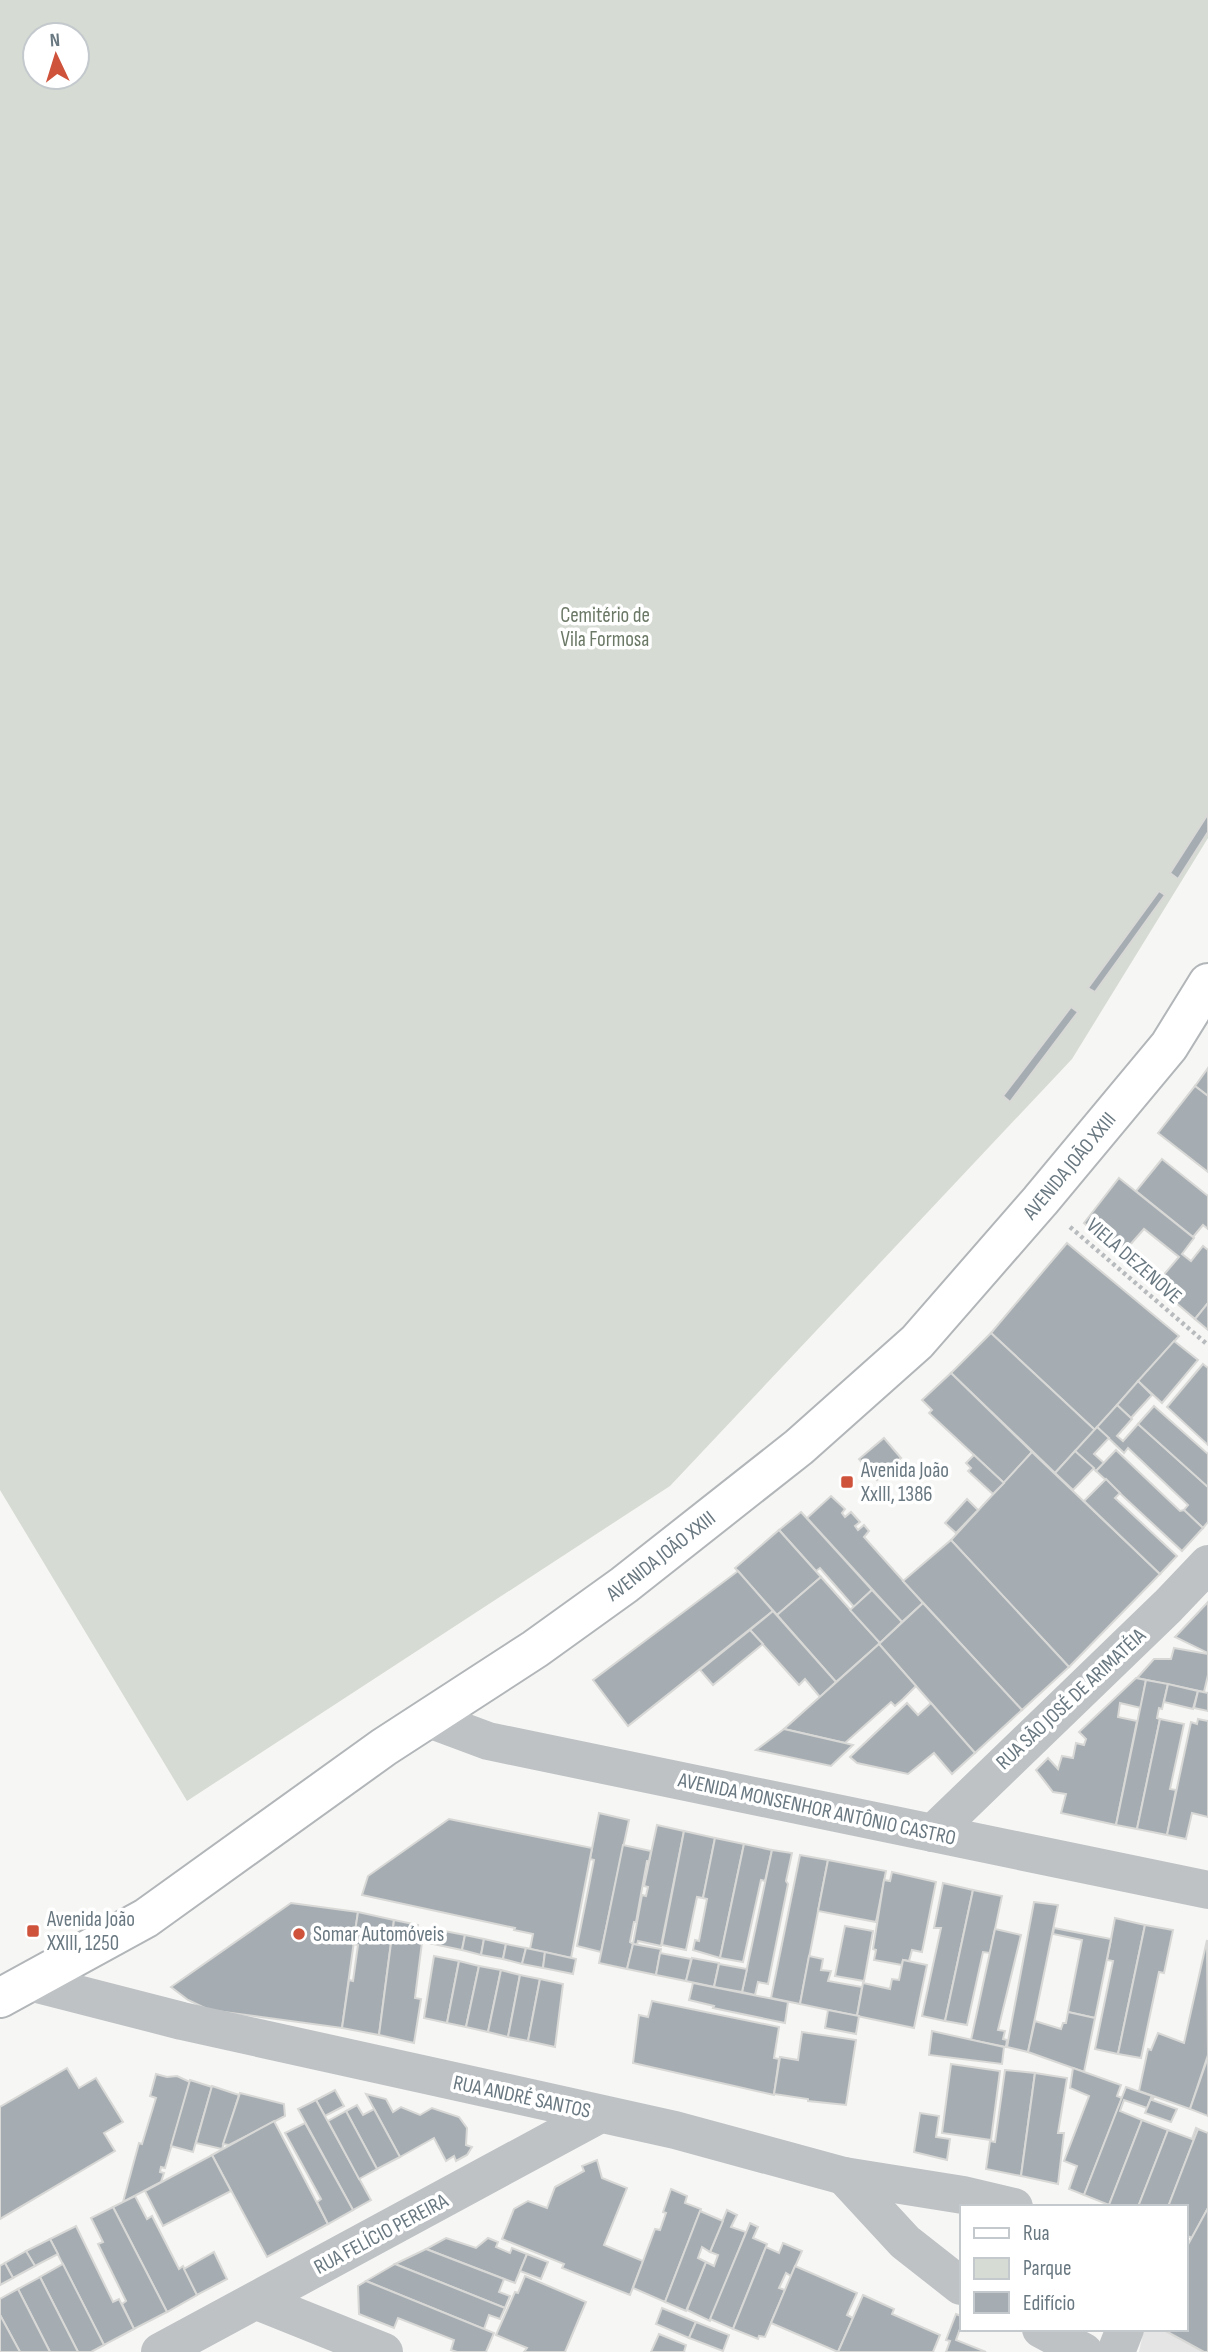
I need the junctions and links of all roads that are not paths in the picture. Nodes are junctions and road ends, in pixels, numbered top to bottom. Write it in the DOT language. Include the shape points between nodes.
graph roads {
  1 [pos="1208,983"];
  2 [pos="1208,1564"];
  3 [pos="429,1719"];
  4 [pos="933,1833"];
  5 [pos="1208,1890"];
  6 [pos="15,1990"];
  7 [pos="600,2114"];
  8 [pos="844,2176"];
  9 [pos="1005,2205"];
  10 [pos="960,2285"];
  11 [pos="257,2301"];
  12 [pos="1045,2331"];
  13 [pos="1124,2331"];
  14 [pos="160,2352"];
  15 [pos="384,2352"];
  16 [pos="1084,2352"];
  17 [pos="1116,2352"];
  1 -- 3 [label="main road, AVENIDA JOÃO XXIII" via="1169,1046 917,1342 799,1447 624,1585"];
  2 -- 4 [label="street, RUA SÃO JOSÉ DE ARIMATÉIA"];
  3 -- 4 [label="street, AVENIDA MONSENHOR ANTÔNIO CASTRO" via="488,1741"];
  3 -- 6 [label="main road, AVENIDA JOÃO XXIII" via="146,1918"];
  4 -- 5 [label="street, AVENIDA MONSENHOR ANTÔNIO CASTRO"];
  6 -- 7 [label="street, RUA ANDRÉ SANTOS" via="182,2021"];
  7 -- 8 [label="street, RUA ANDRÉ SANTOS"];
  7 -- 11 [label="street, RUA FELÍCIO PEREIRA"];
  8 -- 9 [label="street, RUA ANDRÉ SANTOS"];
  8 -- 10 [label="street" via="905,2242"];
  11 -- 14 [label="street, RUA FELÍCIO PEREIRA"];
  11 -- 15 [label="street"];
  12 -- 16 [label="street"];
  13 -- 17 [label="street"];
}
